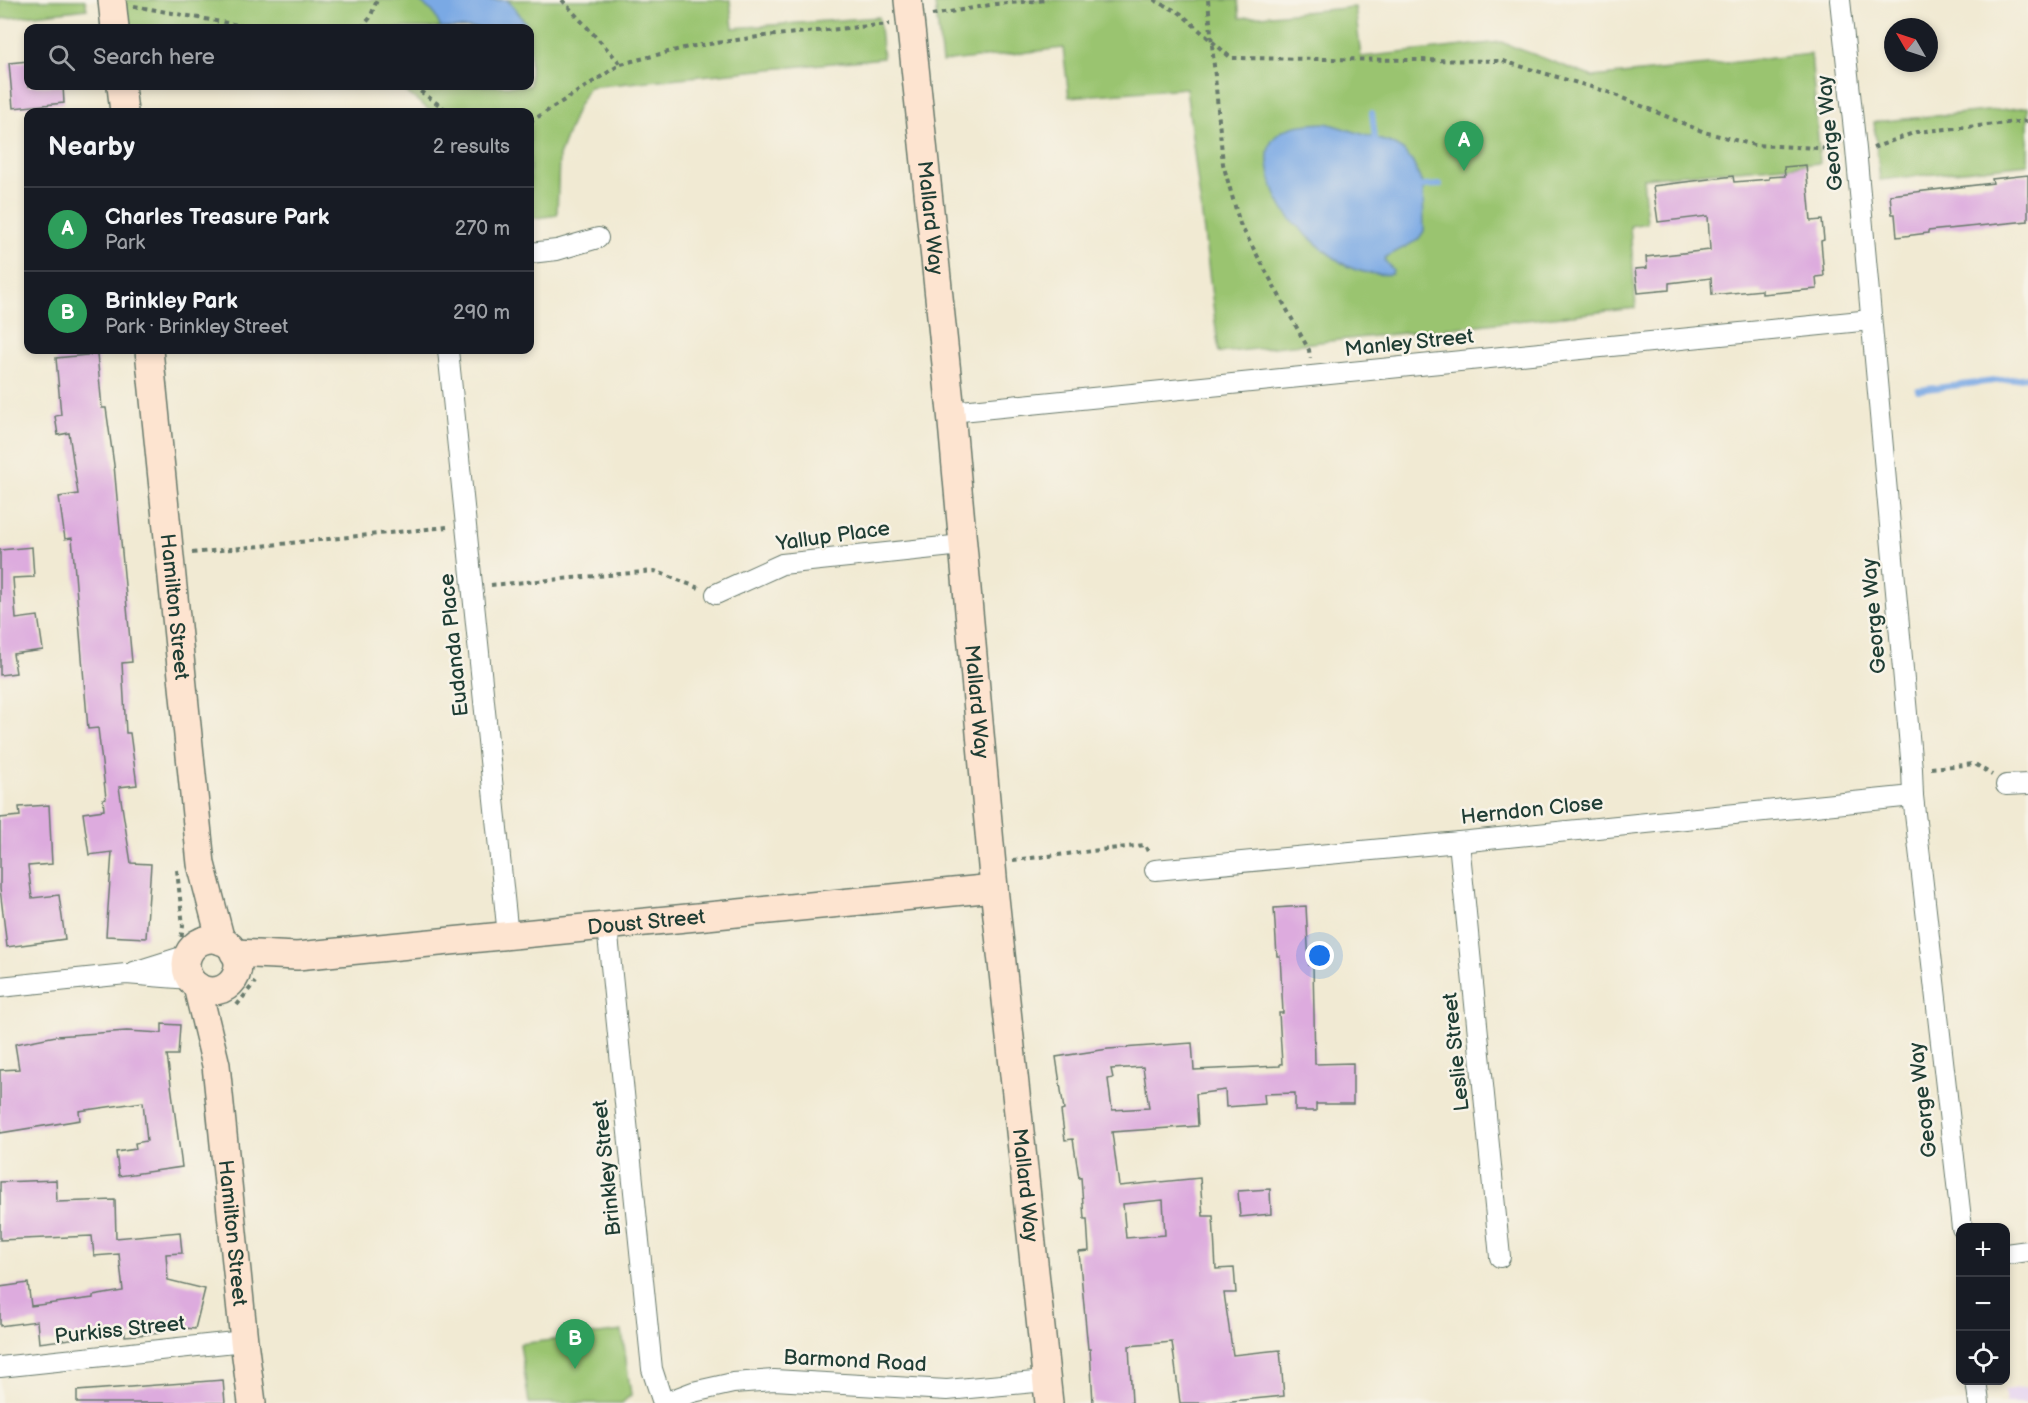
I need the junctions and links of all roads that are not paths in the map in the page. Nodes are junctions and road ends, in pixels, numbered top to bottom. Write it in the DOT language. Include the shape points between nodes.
graph roads {
  1 [pos="1840,0"];
  2 [pos="112,1"];
  3 [pos="908,10"];
  4 [pos="115,24"];
  5 [pos="121,90"];
  6 [pos="124,108"];
  7 [pos="598,238"];
  8 [pos="534,253"];
  9 [pos="1871,320"];
  10 [pos="149,354"];
  11 [pos="448,354"];
  12 [pos="951,412"];
  13 [pos="962,545"];
  14 [pos="716,594"];
  15 [pos="2028,784"];
  16 [pos="2006,785"];
  17 [pos="1912,796"];
  18 [pos="1459,842"];
  19 [pos="1155,870"];
  20 [pos="993,875"];
  21 [pos="607,926"];
  22 [pos="508,936"];
  23 [pos="218,971"];
  24 [pos="0,987"];
  25 [pos="1962,1223"];
  26 [pos="2028,1251"];
  27 [pos="2010,1253"];
  28 [pos="1500,1257"];
  29 [pos="244,1341"];
  30 [pos="0,1366"];
  31 [pos="1976,1385"];
  32 [pos="1047,1392"];
  33 [pos="252,1403"];
  34 [pos="664,1403"];
  35 [pos="1978,1403"];
  1 -- 9 [label="street, George Way"];
  2 -- 4 [label="street"];
  3 -- 12 [label="street, Mallard Way"];
  5 -- 6 [label="street"];
  7 -- 8 [label="street"];
  9 -- 12 [label="street, Manley Street"];
  9 -- 17 [label="street, George Way"];
  10 -- 23 [label="street, Hamilton Street" via="201,864"];
  11 -- 22 [label="street, Eudanda Place"];
  12 -- 13 [label="street, Mallard Way"];
  13 -- 14 [label="street, Yallup Place" via="782,564"];
  13 -- 20 [label="street, Mallard Way"];
  15 -- 16 [label="street"];
  17 -- 18 [label="street, Herndon Close"];
  17 -- 25 [label="street, George Way"];
  18 -- 19 [label="street, Herndon Close"];
  18 -- 28 [label="street, Leslie Street"];
  20 -- 21 [label="street, Doust Street"];
  20 -- 32 [label="street, Mallard Way"];
  21 -- 22 [label="street, Doust Street"];
  21 -- 34 [label="street, Brinkley Street" via="652,1369"];
  22 -- 23 [label="street, Doust Street" via="297,956"];
  23 -- 24 [label="street, Doust Street" via="126,974"];
  23 -- 29 [label="street, Hamilton Street" via="216,1065"];
  26 -- 27 [label="street"];
  29 -- 30 [label="street, Purkiss Street"];
  29 -- 33 [label="street, Hamilton Street"];
  31 -- 35 [label="street"];
  32 -- 34 [label="street, Barmond Road" via="774,1380 734,1383"];
}
